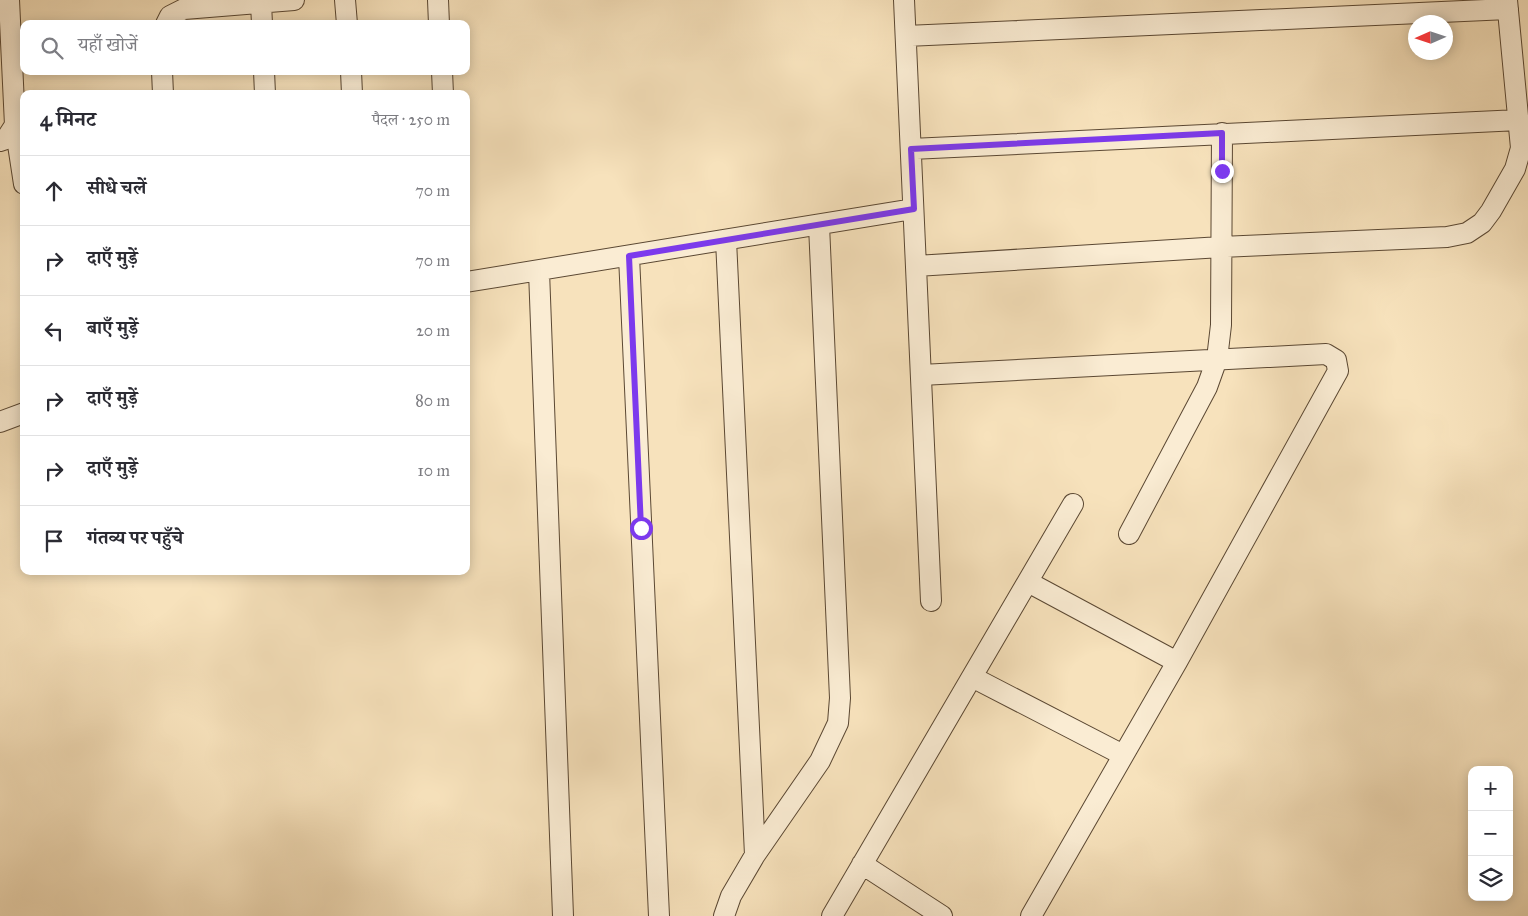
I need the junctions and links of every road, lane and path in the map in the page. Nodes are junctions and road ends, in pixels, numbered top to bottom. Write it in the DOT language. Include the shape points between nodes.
graph roads {
  1 [pos="9,0"];
  2 [pos="294,0"];
  3 [pos="345,0"];
  4 [pos="438,0"];
  5 [pos="904,0"];
  6 [pos="261,3"];
  7 [pos="1508,5"];
  8 [pos="168,20"];
  9 [pos="262,20"];
  10 [pos="347,20"];
  11 [pos="439,20"];
  12 [pos="906,36"];
  13 [pos="162,75"];
  14 [pos="264,75"];
  15 [pos="351,75"];
  16 [pos="442,75"];
  17 [pos="163,90"];
  18 [pos="265,90"];
  19 [pos="352,90"];
  20 [pos="443,90"];
  21 [pos="1519,120"];
  22 [pos="15,125"];
  23 [pos="1222,133"];
  24 [pos="0,141"];
  25 [pos="911,149"];
  26 [pos="20,158"];
  27 [pos="914,209"];
  28 [pos="819,224"];
  29 [pos="726,240"];
  30 [pos="1221,247"];
  31 [pos="629,256"];
  32 [pos="916,266"];
  33 [pos="539,270"];
  34 [pos="470,281"];
  35 [pos="1217,359"];
  36 [pos="921,375"];
  37 [pos="20,414"];
  38 [pos="0,422"];
  39 [pos="1073,504"];
  40 [pos="1129,534"];
  41 [pos="1028,582"];
  42 [pos="931,601"];
  43 [pos="1177,662"];
  44 [pos="972,677"];
  45 [pos="1123,755"];
  46 [pos="755,856"];
  47 [pos="862,864"];
  48 [pos="562,916"];
  49 [pos="659,916"];
  50 [pos="724,916"];
  51 [pos="832,916"];
  52 [pos="942,916"];
  53 [pos="1031,916"];
  1 -- 22 [label="street"];
  2 -- 6 [label="street"];
  3 -- 10 [label="street"];
  4 -- 11 [label="street"];
  5 -- 12 [label="street"];
  6 -- 8 [label="street" via="184,9"];
  6 -- 9 [label="street"];
  7 -- 12 [label="street"];
  7 -- 21 [label="street"];
  12 -- 25 [label="street"];
  13 -- 17 [label="street"];
  14 -- 18 [label="street"];
  15 -- 19 [label="street"];
  16 -- 20 [label="street"];
  21 -- 23 [label="street"];
  21 -- 30 [label="street" via="1521,148 1515,169 1482,223 1467,233 1447,237"];
  22 -- 24 [label="street" via="6,139"];
  22 -- 26 [label="street"];
  23 -- 25 [label="street"];
  23 -- 30 [label="street"];
  25 -- 27 [label="street"];
  27 -- 28 [label="street"];
  27 -- 32 [label="street"];
  28 -- 29 [label="street"];
  28 -- 46 [label="street" via="840,698 838,723 820,761"];
  29 -- 31 [label="street"];
  29 -- 46 [label="street"];
  30 -- 32 [label="street"];
  30 -- 35 [label="street" via="1221,325"];
  31 -- 33 [label="street"];
  31 -- 49 [label="street"];
  32 -- 36 [label="street"];
  33 -- 34 [label="street"];
  33 -- 48 [label="street"];
  35 -- 36 [label="street"];
  35 -- 40 [label="street" via="1207,387"];
  35 -- 43 [label="street" via="1326,354 1336,360 1338,371"];
  36 -- 42 [label="street"];
  37 -- 38 [label="street"];
  39 -- 41 [label="street"];
  41 -- 43 [label="street"];
  41 -- 44 [label="street"];
  43 -- 45 [label="street"];
  44 -- 45 [label="street"];
  44 -- 47 [label="street"];
  45 -- 53 [label="street"];
  46 -- 50 [label="street" via="731,896"];
  47 -- 51 [label="street"];
  47 -- 52 [label="street"];
}
